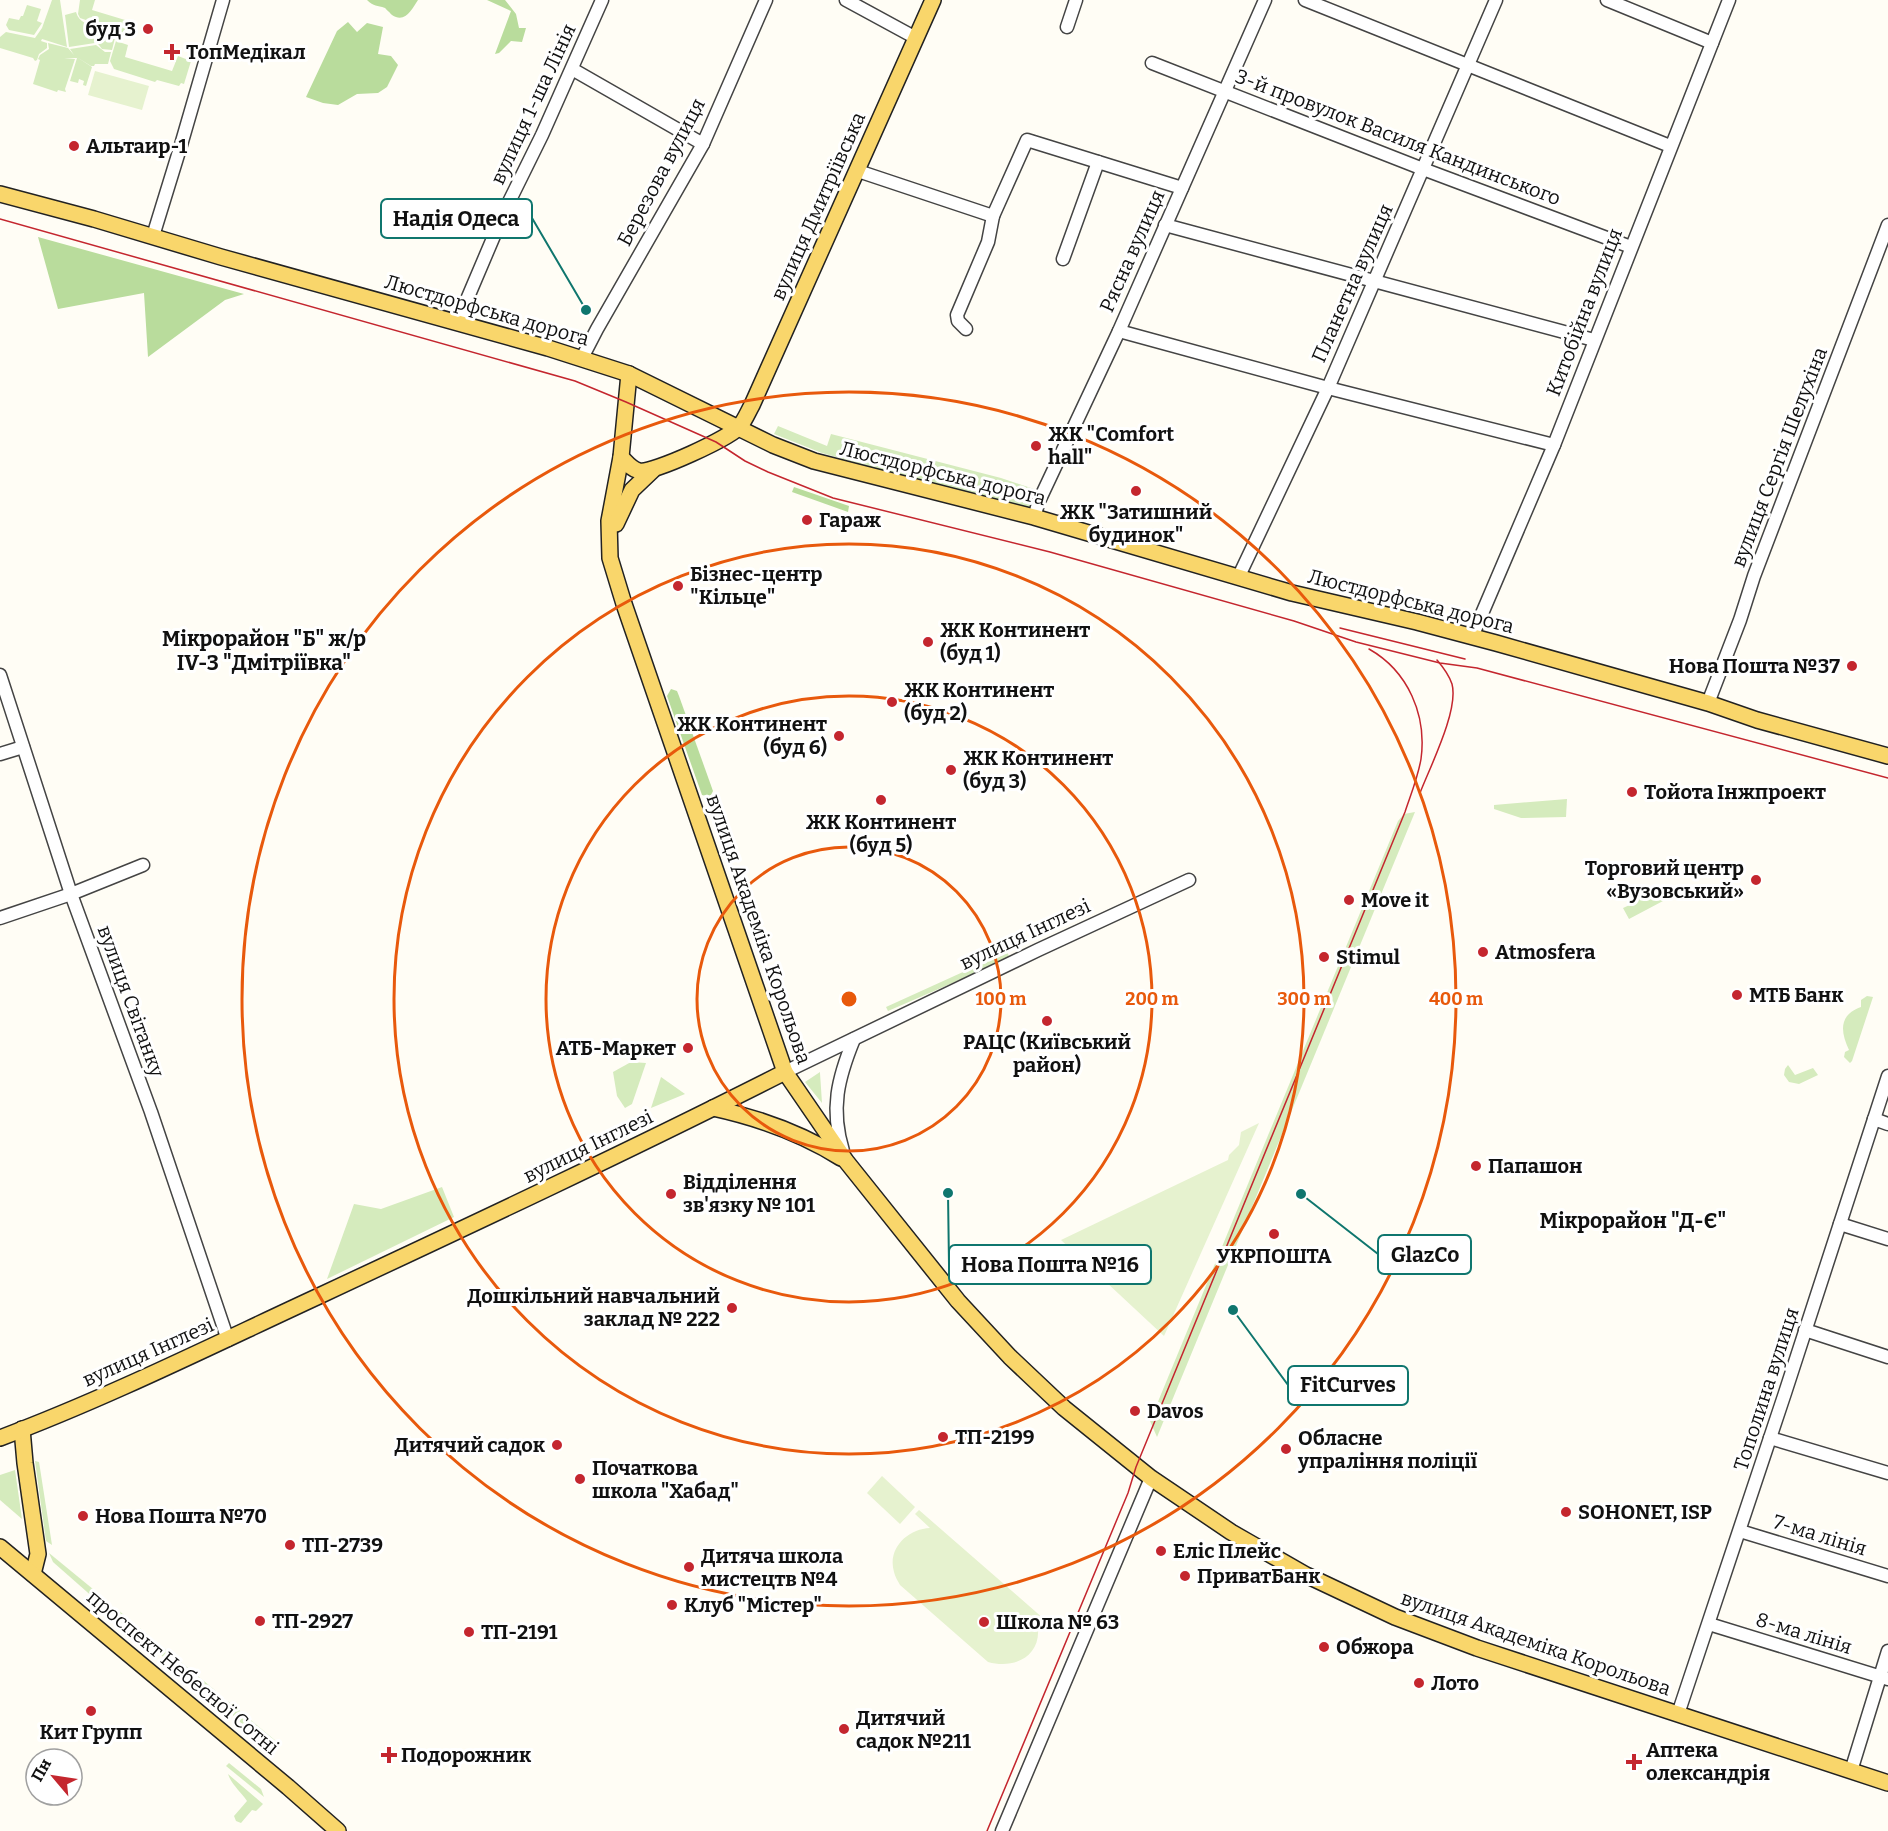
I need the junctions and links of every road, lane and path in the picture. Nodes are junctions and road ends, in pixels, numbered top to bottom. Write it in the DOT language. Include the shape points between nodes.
graph roads {
  1 [pos="223,0"];
  2 [pos="602,0"];
  3 [pos="766,0"];
  4 [pos="846,0"];
  5 [pos="933,0"];
  6 [pos="1076,0"];
  7 [pos="1265,0"];
  8 [pos="1305,0"];
  9 [pos="1496,0"];
  10 [pos="1607,0"];
  11 [pos="1729,0"];
  12 [pos="1067,27"];
  13 [pos="916,38"];
  14 [pos="1712,43"];
  15 [pos="1152,63"];
  16 [pos="1468,66"];
  17 [pos="572,69"];
  18 [pos="1224,91"];
  19 [pos="703,144"];
  20 [pos="1670,146"];
  21 [pos="1098,162"];
  22 [pos="1423,169"];
  23 [pos="858,171"];
  24 [pos="1182,188"];
  25 [pos="0,194"];
  26 [pos="993,216"];
  27 [pos="1165,225"];
  28 [pos="1888,225"];
  29 [pos="153,236"];
  30 [pos="1631,247"];
  31 [pos="1063,259"];
  32 [pos="1374,281"];
  33 [pos="457,323"];
  34 [pos="966,329"];
  35 [pos="1119,331"];
  36 [pos="1594,340"];
  37 [pos="582,358"];
  38 [pos="629,374"];
  39 [pos="1328,388"];
  40 [pos="740,427"];
  41 [pos="1554,445"];
  42 [pos="621,457"];
  43 [pos="653,470"];
  44 [pos="1034,517"];
  45 [pos="609,544"];
  46 [pos="1238,578"];
  47 [pos="1472,637"];
  48 [pos="0,675"];
  49 [pos="1708,703"];
  50 [pos="4,704"];
  51 [pos="23,747"];
  52 [pos="0,754"];
  53 [pos="1888,756"];
  54 [pos="143,865"];
  55 [pos="1189,880"];
  56 [pos="71,894"];
  57 [pos="0,918"];
  58 [pos="854,1039"];
  59 [pos="785,1072"];
  60 [pos="1888,1076"];
  61 [pos="713,1108"];
  62 [pos="1874,1119"];
  63 [pos="1888,1124"];
  64 [pos="846,1161"];
  65 [pos="1840,1224"];
  66 [pos="1888,1239"];
  67 [pos="1805,1330"];
  68 [pos="228,1340"];
  69 [pos="1888,1357"];
  70 [pos="22,1429"];
  71 [pos="0,1438"];
  72 [pos="1770,1438"];
  73 [pos="1888,1473"];
  74 [pos="1151,1478"];
  75 [pos="1740,1531"];
  76 [pos="0,1547"];
  77 [pos="33,1574"];
  78 [pos="1888,1576"];
  79 [pos="1709,1624"];
  80 [pos="1888,1651"];
  81 [pos="1884,1677"];
  82 [pos="1678,1714"];
  83 [pos="1851,1771"];
  84 [pos="1888,1783"];
  85 [pos="338,1831"];
  86 [pos="1002,1831"];
  1 -- 29 [label="street"];
  2 -- 17 [label="street, вулиця 1-ша Лінія"];
  3 -- 19 [label="street, Березова вулиця"];
  4 -- 13 [label="street"];
  5 -- 13 [label="main road, вулиця Дмитріївська"];
  6 -- 12 [label="street"];
  7 -- 18 [label="street, Рясна вулиця"];
  8 -- 16 [label="street"];
  9 -- 16 [label="street, Планетна вулиця"];
  10 -- 14 [label="street"];
  11 -- 14 [label="street, Китобійна вулиця"];
  13 -- 23 [label="main road, вулиця Дмитріївська"];
  14 -- 20 [label="street, Китобійна вулиця"];
  15 -- 18 [label="street, 3-й провулок Василя Кандинського"];
  16 -- 20 [label="street"];
  16 -- 22 [label="street, Планетна вулиця"];
  17 -- 19 [label="street"];
  17 -- 33 [label="street, вулиця 1-ша Лінія"];
  18 -- 22 [label="street, 3-й провулок Василя Кандинського"];
  18 -- 24 [label="street, Рясна вулиця"];
  19 -- 37 [label="street, Березова вулиця"];
  20 -- 30 [label="street, Китобійна вулиця"];
  21 -- 24 [label="street"];
  21 -- 26 [label="street" via="1027,140"];
  21 -- 31 [label="street"];
  22 -- 30 [label="street, 3-й провулок Василя Кандинського"];
  22 -- 32 [label="street, Планетна вулиця"];
  23 -- 26 [label="street"];
  23 -- 40 [label="main road, вулиця Дмитріївська"];
  24 -- 27 [label="street, Рясна вулиця"];
  25 -- 29 [label="main road, Люстдорфська дорога"];
  26 -- 34 [label="street" via="988,242 957,315"];
  27 -- 32 [label="street"];
  27 -- 35 [label="street, Рясна вулиця"];
  28 -- 49 [label="street, вулиця Сергія Шелухіна"];
  29 -- 33 [label="main road, Люстдорфська дорога"];
  30 -- 36 [label="street, Китобійна вулиця"];
  32 -- 36 [label="street"];
  32 -- 39 [label="street, Планетна вулиця"];
  33 -- 37 [label="main road, Люстдорфська дорога"];
  35 -- 39 [label="street"];
  35 -- 44 [label="street, Рясна вулиця"];
  36 -- 41 [label="street, Китобійна вулиця"];
  37 -- 38 [label="main road, Люстдорфська дорога"];
  38 -- 40 [label="main road, Люстдорфська дорога"];
  38 -- 42 [label="main road, вулиця Академіка Корольова"];
  39 -- 41 [label="street"];
  39 -- 46 [label="street, Планетна вулиця"];
  40 -- 43 [label="main road"];
  40 -- 44 [label="main road, Люстдорфська дорога" via="814,461"];
  41 -- 47 [label="street, Китобійна вулиця"];
  42 -- 43 [label="main road" via="631,468 641,472"];
  42 -- 45 [label="main road, вулиця Академіка Корольова" via="609,521"];
  43 -- 45 [label="main road" via="632,489"];
  44 -- 46 [label="main road, Люстдорфська дорога"];
  45 -- 59 [label="main road, вулиця Академіка Корольова" via="624,604"];
  46 -- 47 [label="main road, Люстдорфська дорога"];
  47 -- 49 [label="main road, Люстдорфська дорога"];
  48 -- 50 [label="street, вулиця Світанку"];
  49 -- 53 [label="main road, Люстдорфська дорога"];
  50 -- 51 [label="street, вулиця Світанку"];
  51 -- 52 [label="street"];
  51 -- 56 [label="street, вулиця Світанку"];
  54 -- 56 [label="street"];
  55 -- 58 [label="street, вулиця Інглезі"];
  56 -- 57 [label="street"];
  56 -- 68 [label="street, вулиця Світанку" via="151,1112"];
  58 -- 59 [label="street, вулиця Інглезі"];
  58 -- 64 [label="street" via="837,1096 839,1137"];
  59 -- 61 [label="main road, вулиця Інглезі"];
  59 -- 64 [label="main road, вулиця Академіка Корольова"];
  60 -- 62 [label="street, Тополина вулиця"];
  61 -- 64 [label="main road" via="778,1125"];
  61 -- 68 [label="main road, вулиця Інглезі"];
  62 -- 63 [label="street"];
  62 -- 65 [label="street, Тополина вулиця"];
  64 -- 74 [label="main road, вулиця Академіка Корольова" via="958,1301 1010,1357 1064,1408"];
  65 -- 66 [label="street"];
  65 -- 67 [label="street, Тополина вулиця"];
  67 -- 69 [label="street"];
  67 -- 72 [label="street, Тополина вулиця"];
  68 -- 70 [label="main road, вулиця Інглезі"];
  70 -- 71 [label="main road, вулиця Інглезі"];
  70 -- 77 [label="main road" via="38,1554"];
  72 -- 73 [label="street"];
  72 -- 75 [label="street, Тополина вулиця"];
  74 -- 82 [label="main road, вулиця Академіка Корольова" via="1231,1532 1306,1575 1395,1617 1476,1648"];
  74 -- 86 [label="street"];
  75 -- 78 [label="street, 7-ма лінія"];
  75 -- 79 [label="street, Тополина вулиця"];
  76 -- 77 [label="main road, проспект Небесної Сотні"];
  77 -- 85 [label="main road, проспект Небесної Сотні"];
  79 -- 81 [label="street, 8-ма лінія"];
  79 -- 82 [label="street, Тополина вулиця"];
  80 -- 81 [label="street"];
  81 -- 83 [label="street"];
  82 -- 83 [label="main road, вулиця Академіка Корольова"];
  83 -- 84 [label="main road, вулиця Академіка Корольова"];
}
